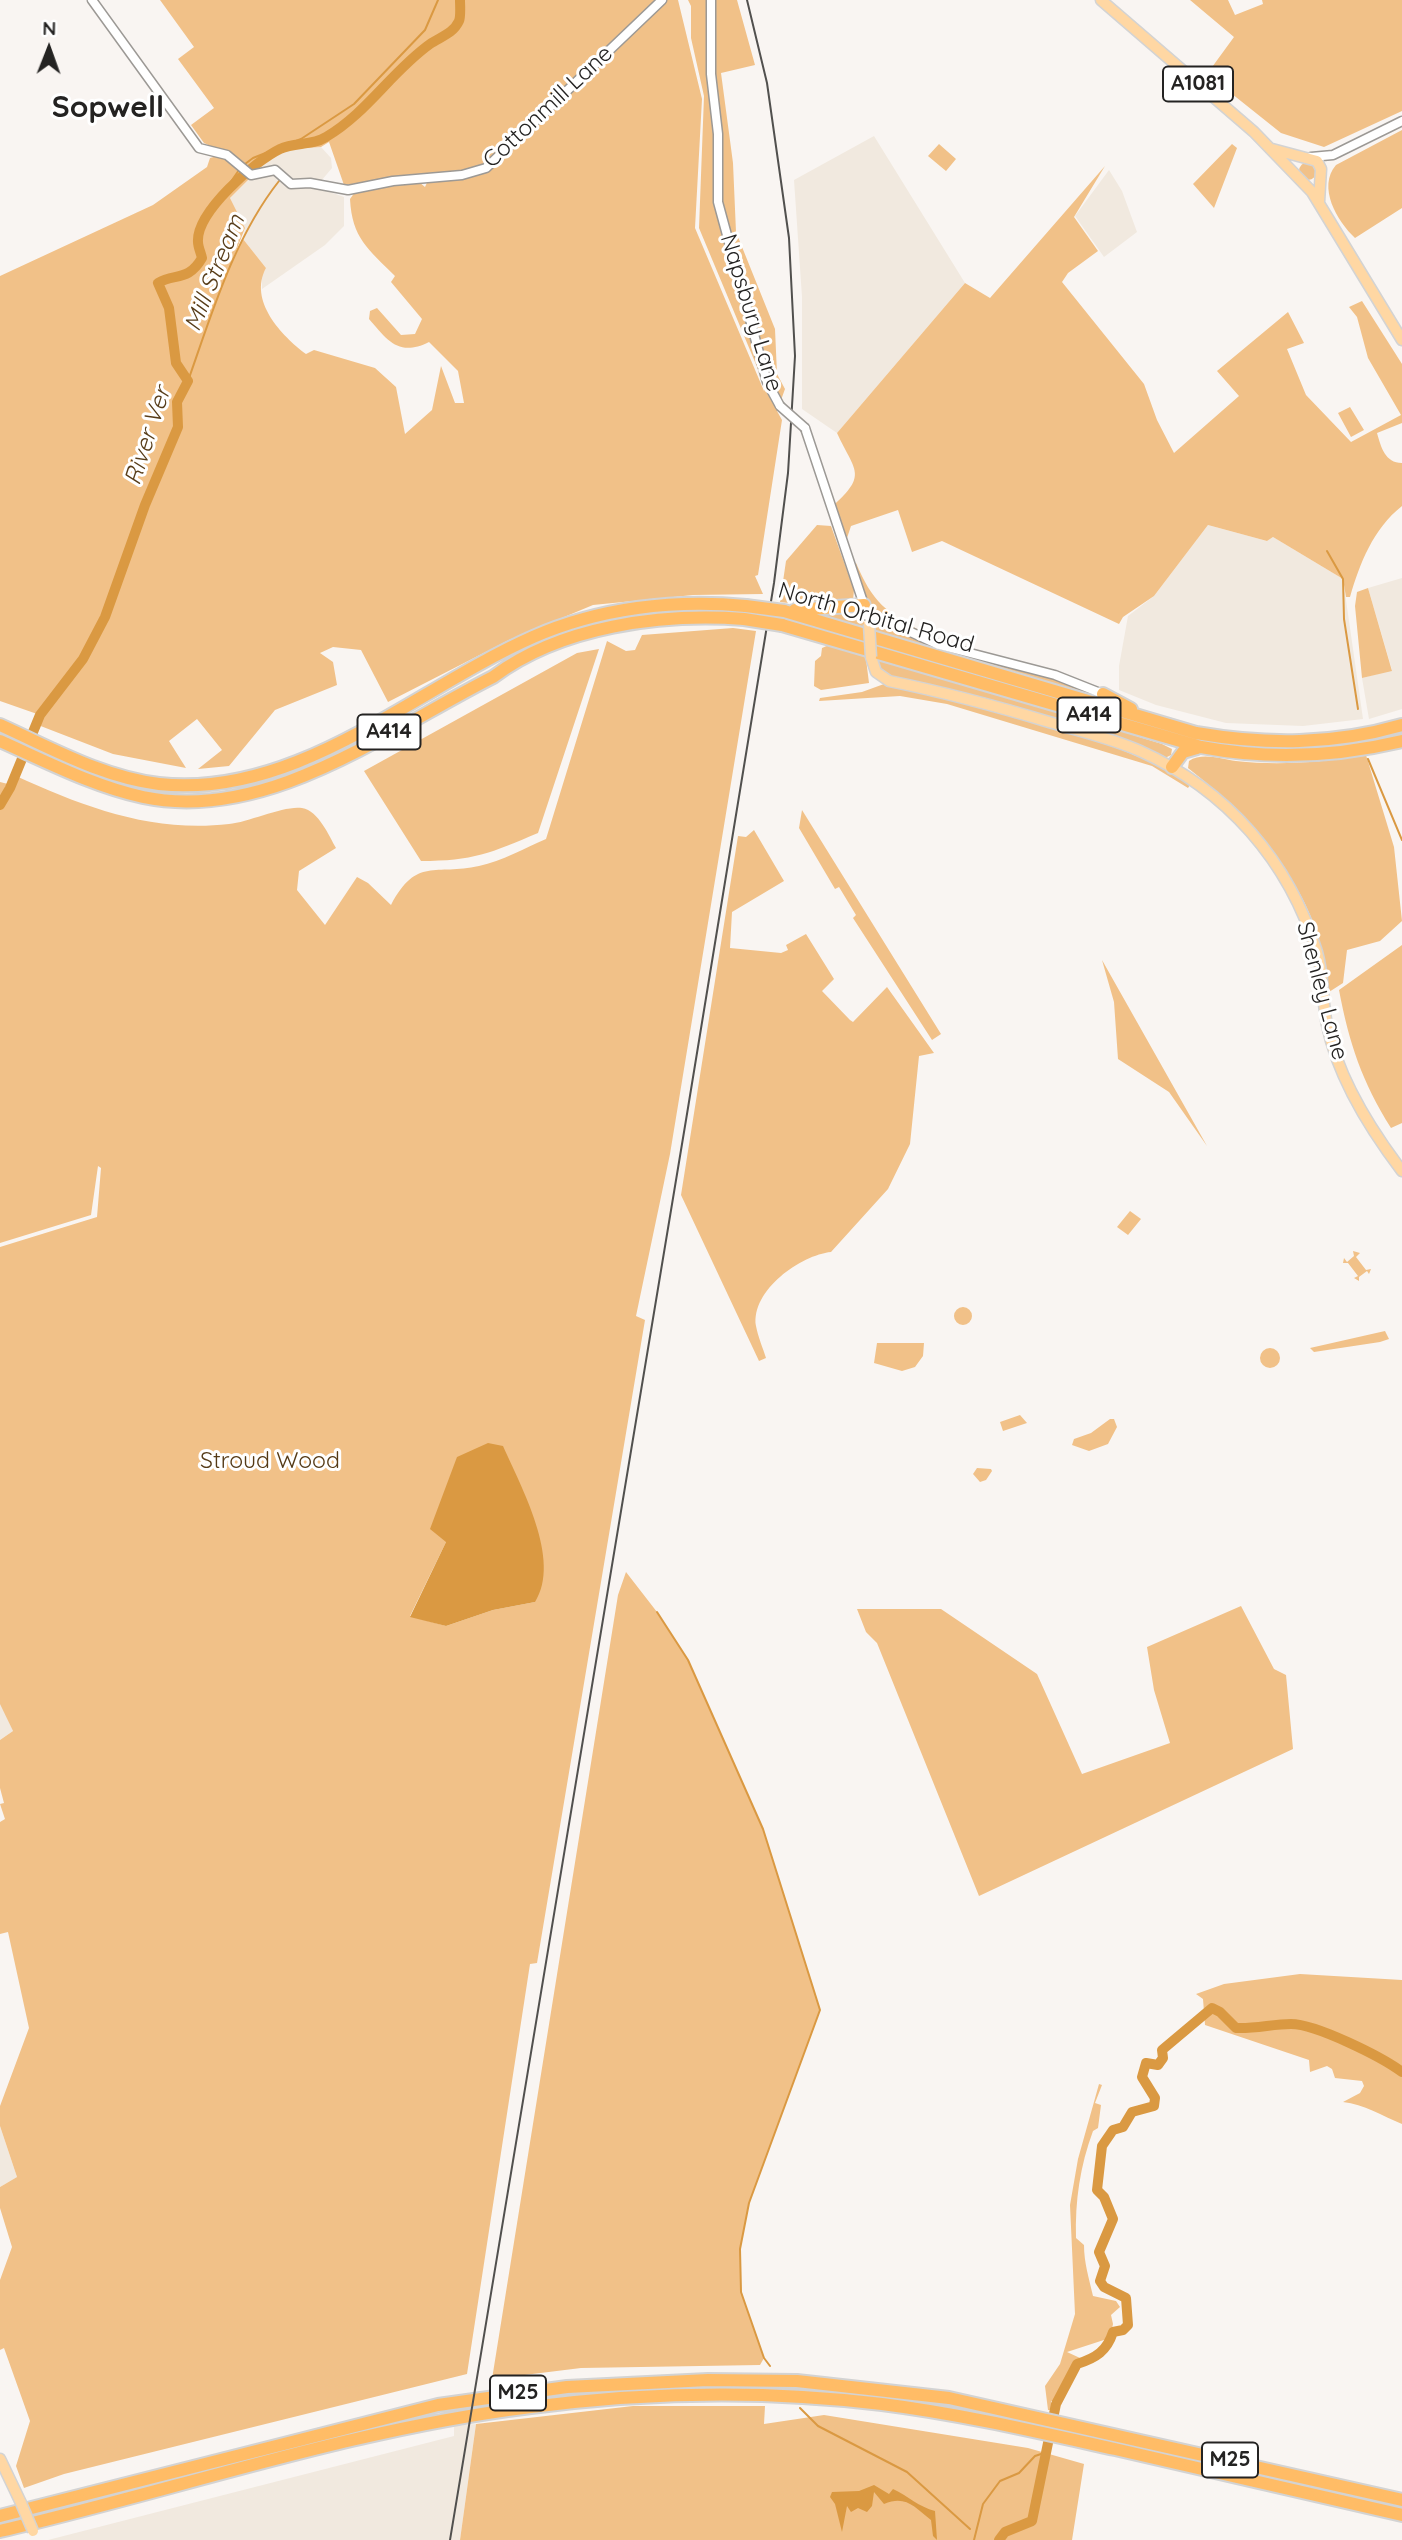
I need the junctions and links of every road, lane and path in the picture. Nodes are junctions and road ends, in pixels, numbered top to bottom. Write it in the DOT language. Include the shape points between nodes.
graph roads {
  1 [pos="92,0"];
  2 [pos="662,0"];
  3 [pos="711,0"];
  4 [pos="1101,0"];
  5 [pos="1402,121"];
  6 [pos="1272,149"];
  7 [pos="1333,156"];
  8 [pos="1306,158"];
  9 [pos="1293,173"];
  10 [pos="1320,174"];
  11 [pos="1303,184"];
  12 [pos="1319,202"];
  13 [pos="1402,340"];
  14 [pos="784,611"];
  15 [pos="867,615"];
  16 [pos="1103,694"];
  17 [pos="1144,719"];
  18 [pos="0,725"];
  19 [pos="1402,725"];
  20 [pos="1159,737"];
  21 [pos="0,741"];
  22 [pos="1402,741"];
  23 [pos="1201,747"];
  24 [pos="1174,762"];
  25 [pos="1402,1171"];
  26 [pos="1050,2424"];
  27 [pos="0,2459"];
  28 [pos="1402,2500"];
  29 [pos="1402,2515"];
  30 [pos="0,2516"];
  31 [pos="0,2531"];
  32 [pos="35,2536"];
  1 -- 2 [label="street, Cottonmill Lane" via="197,147 227,155 246,171 278,170 291,184 348,190 480,171"];
  3 -- 15 [label="street, Napsbury Lane, bridge" via="719,202 764,371 780,406 805,428"];
  4 -- 6 [label="main road, A1081"];
  5 -- 7 [label="street"];
  6 -- 8 [label="main road, A1081"];
  6 -- 9 [label="main road, A1081"];
  7 -- 8 [label="street"];
  7 -- 10 [label="street"];
  8 -- 9 [label="main road" via="1296,162"];
  8 -- 10 [label="main road" via="1317,161"];
  9 -- 11 [label="main road, A1081"];
  10 -- 11 [label="main road" via="1311,184"];
  10 -- 12 [label="main road, A1081"];
  11 -- 12 [label="main road, A1081"];
  12 -- 13 [label="main road, A1081"];
  14 -- 15 [label="highway"];
  14 -- 17 [label="highway, North Orbital Road / A414"];
  14 -- 18 [label="highway, North Orbital Road / A414, bridge" via="665,604 577,621 505,650 307,758 238,781 203,785 144,781 92,766"];
  15 -- 16 [label="street" via="939,645 1055,675"];
  15 -- 24 [label="main road, Shenley Lane, bridge" via="871,657 876,672 889,681 960,696"];
  16 -- 17 [label="highway"];
  17 -- 19 [label="highway, North Orbital Road / A414" via="1196,733 1269,742 1347,738"];
  20 -- 21 [label="highway, North Orbital Road / A414, bridge" via="782,625 713,618 640,622 565,641 508,666 312,772 232,798 179,801 146,797 85,779"];
  20 -- 23 [label="highway, North Orbital Road / A414"];
  20 -- 24 [label="highway" via="1174,747"];
  22 -- 23 [label="highway, North Orbital Road / A414" via="1294,756"];
  23 -- 24 [label="highway" via="1189,749"];
  24 -- 25 [label="main road, Shenley Lane" via="1247,824 1290,890 1317,953 1333,1045 1372,1130"];
  26 -- 28 [label="highway, M25"];
  26 -- 29 [label="highway, M25" via="1059,2436"];
  26 -- 30 [label="highway, M25" via="901,2390 797,2381 567,2387 464,2400 385,2417"];
  26 -- 31 [label="highway, M25" via="796,2397 679,2396 567,2403 466,2416 390,2432"];
  27 -- 32 [label="main road, bridge"];
}
